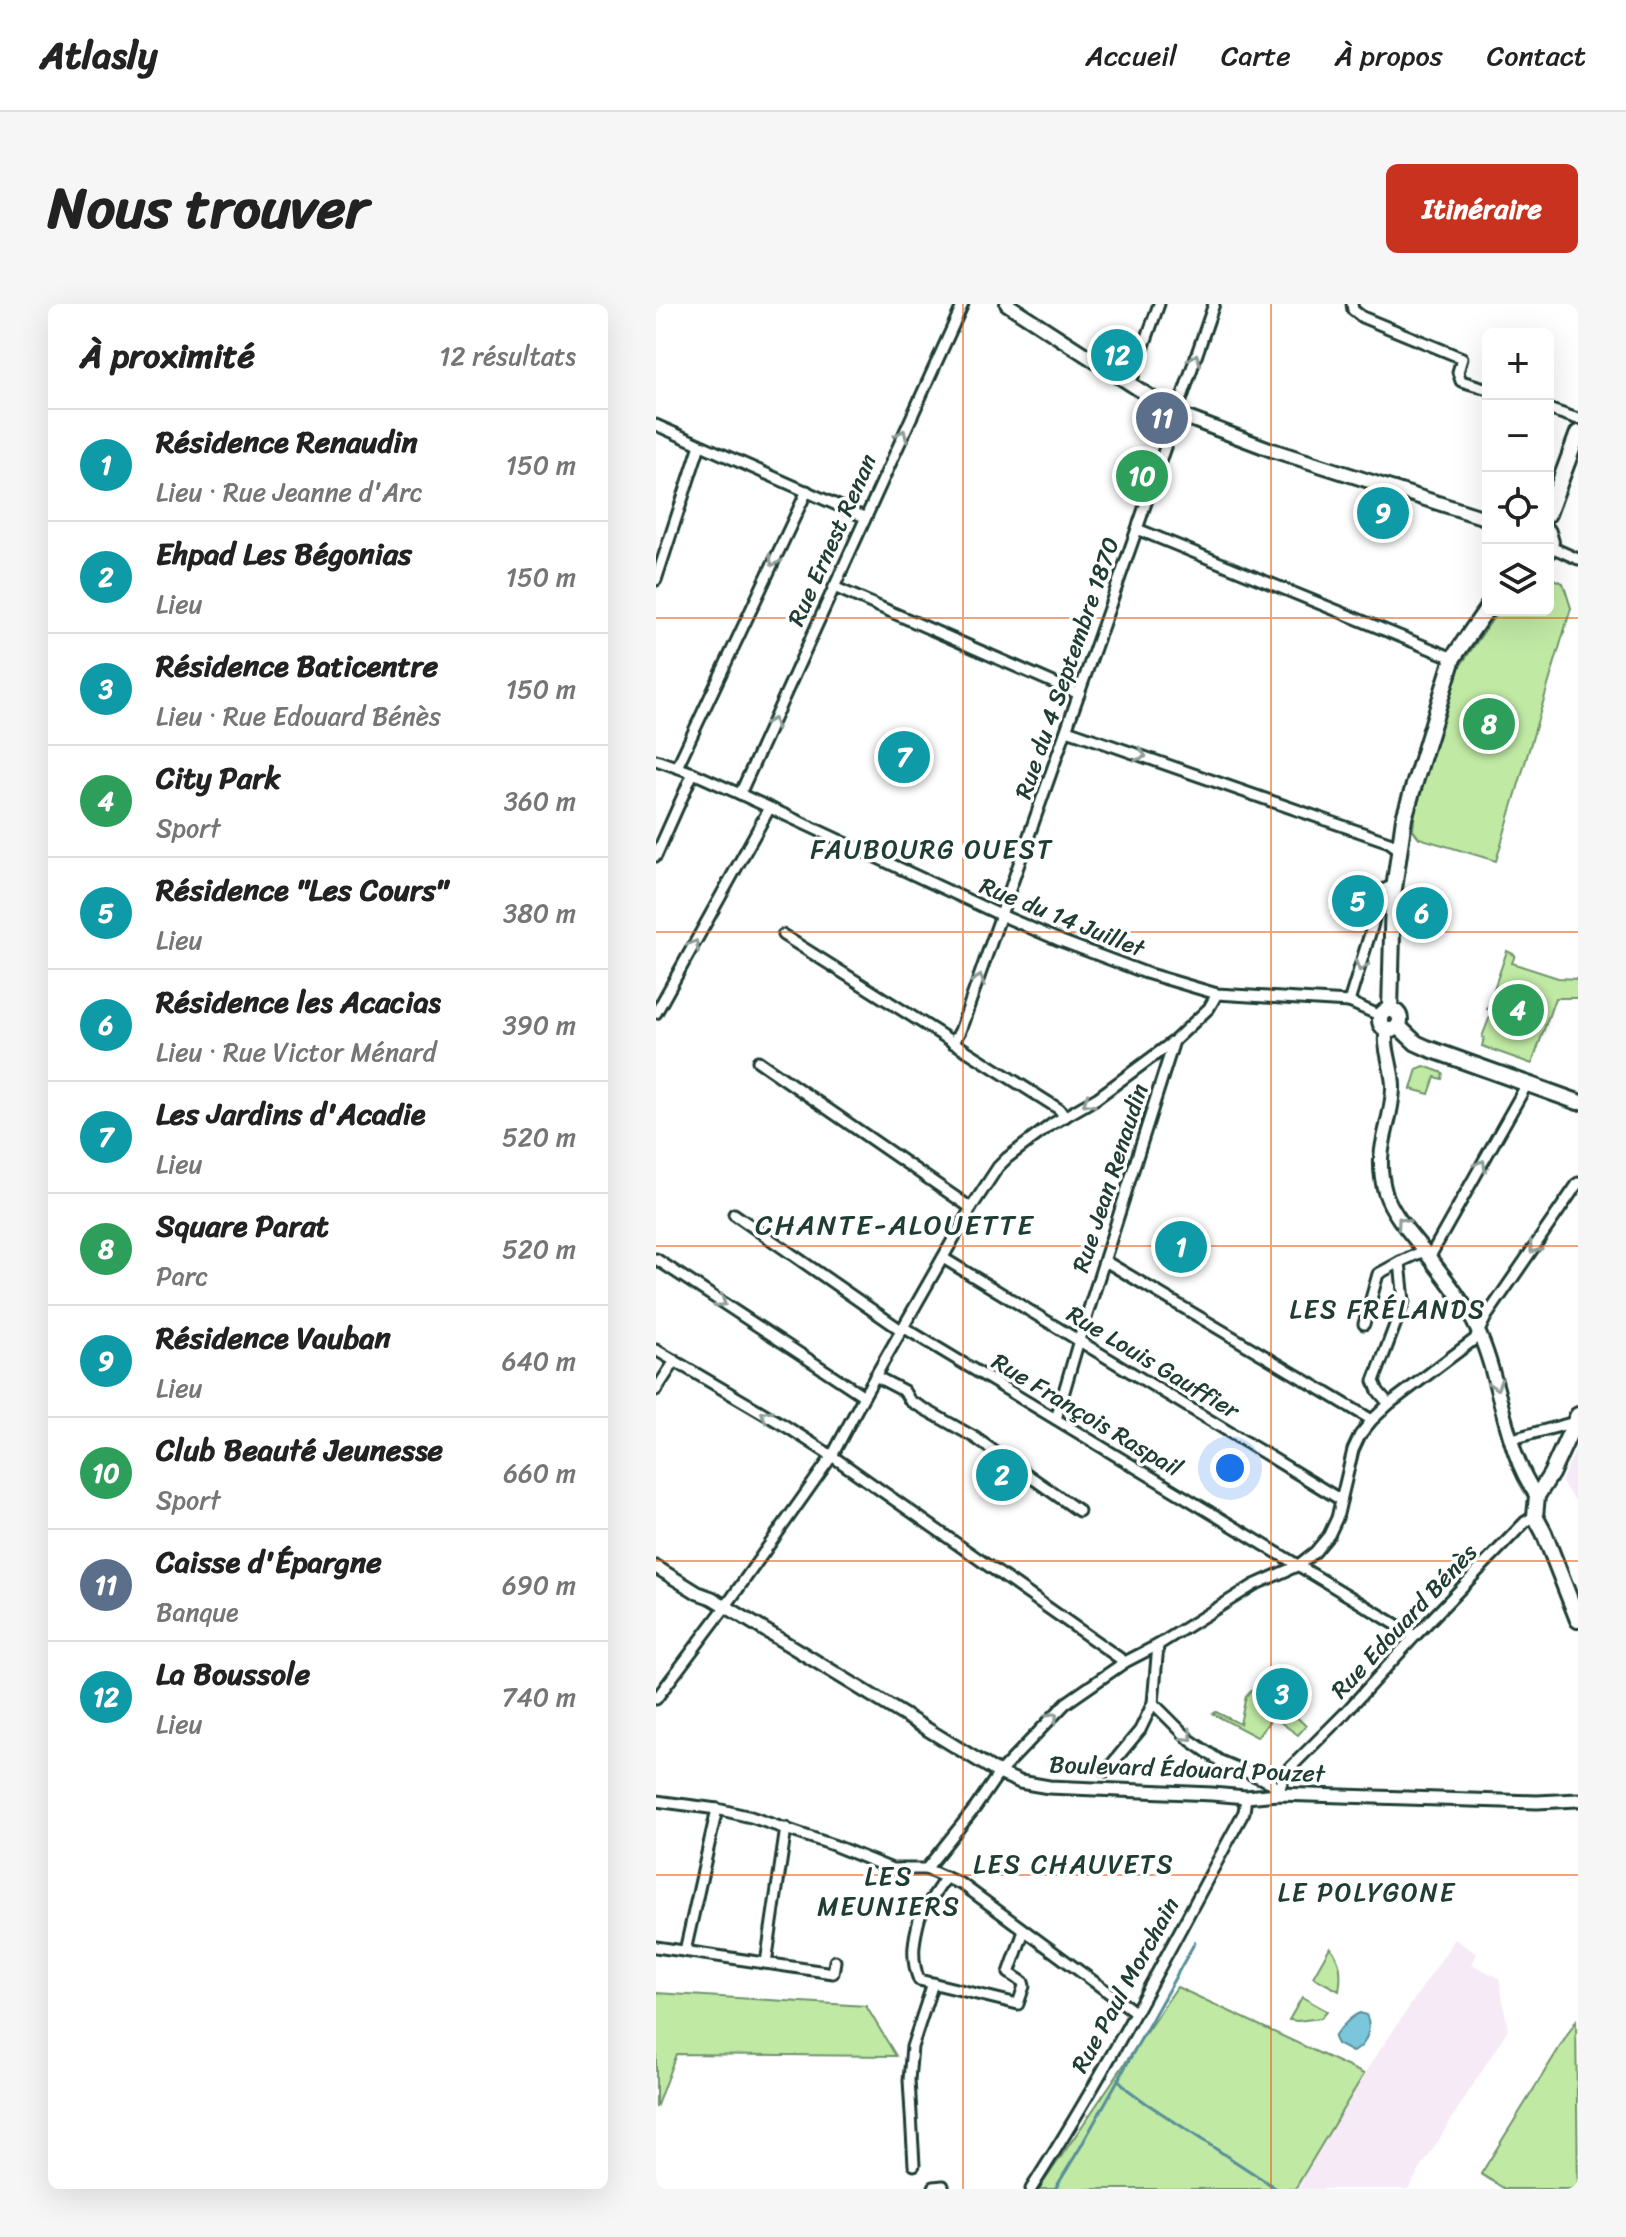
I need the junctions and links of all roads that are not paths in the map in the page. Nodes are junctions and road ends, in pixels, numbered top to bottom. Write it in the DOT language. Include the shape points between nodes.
graph roads {
  1 [pos="963,304"];
  2 [pos="1007,304"];
  3 [pos="1159,304"];
  4 [pos="1214,304"];
  5 [pos="1352,304"];
  6 [pos="1130,385"];
  7 [pos="1482,387"];
  8 [pos="1554,411"];
  9 [pos="1177,414"];
  10 [pos="1578,419"];
  11 [pos="656,425"];
  12 [pos="1578,433"];
  13 [pos="700,445"];
  14 [pos="807,491"];
  15 [pos="1554,498"];
  16 [pos="864,517"];
  17 [pos="1482,517"];
  18 [pos="1137,529"];
  19 [pos="1551,544"];
  20 [pos="1578,559"];
  21 [pos="656,580"];
  22 [pos="834,587"];
  23 [pos="1482,616"];
  24 [pos="1453,658"];
  25 [pos="1079,694"];
  26 [pos="1067,730"];
  27 [pos="656,760"];
  28 [pos="677,767"];
  29 [pos="693,773"];
  30 [pos="740,794"];
  31 [pos="769,809"];
  32 [pos="1399,849"];
  33 [pos="656,856"];
  34 [pos="1396,884"];
  35 [pos="1002,915"];
  36 [pos="783,935"];
  37 [pos="1217,994"];
  38 [pos="1349,1002"];
  39 [pos="656,1013"];
  40 [pos="1390,1019"];
  41 [pos="1174,1041"];
  42 [pos="953,1043"];
  43 [pos="758,1061"];
  44 [pos="1527,1084"];
  45 [pos="1578,1102"];
  46 [pos="1065,1117"];
  47 [pos="1578,1183"];
  48 [pos="971,1208"];
  49 [pos="734,1214"];
  50 [pos="1427,1254"];
  51 [pos="943,1258"];
  52 [pos="656,1259"];
  53 [pos="1105,1261"];
  54 [pos="1400,1262"];
  55 [pos="1364,1324"];
  56 [pos="902,1328"];
  57 [pos="1478,1331"];
  58 [pos="1079,1340"];
  59 [pos="656,1350"];
  60 [pos="675,1361"];
  61 [pos="875,1376"];
  62 [pos="656,1390"];
  63 [pos="864,1396"];
  64 [pos="1389,1404"];
  65 [pos="1577,1418"];
  66 [pos="1056,1419"];
  67 [pos="1372,1420"];
  68 [pos="1512,1439"];
  69 [pos="832,1456"];
  70 [pos="1537,1496"];
  71 [pos="1341,1500"];
  72 [pos="1079,1511"];
  73 [pos="1535,1516"];
  74 [pos="1297,1566"];
  75 [pos="656,1567"];
  76 [pos="726,1606"];
  77 [pos="1578,1620"];
  78 [pos="1415,1636"];
  79 [pos="1158,1645"];
  80 [pos="1125,1662"];
  81 [pos="656,1699"];
  82 [pos="1153,1703"];
  83 [pos="1106,1771"];
  84 [pos="999,1773"];
  85 [pos="1278,1794"];
  86 [pos="1246,1797"];
  87 [pos="1578,1800"];
  88 [pos="656,1801"];
  89 [pos="1537,1802"];
  90 [pos="1578,1807"];
  91 [pos="717,1809"];
  92 [pos="786,1828"];
  93 [pos="926,1869"];
  94 [pos="946,1877"];
  95 [pos="1024,1931"];
  96 [pos="656,1947"];
  97 [pos="685,1951"];
  98 [pos="835,1961"];
  99 [pos="766,1963"];
  100 [pos="933,1983"];
  101 [pos="1135,2012"];
  102 [pos="914,2165"];
  103 [pos="1031,2189"];
  16 -- 1 [label="street, Rue Ernest Renan, one-way"];
  2 -- 6 [label="main road"];
  3 -- 6 [label="street"];
  9 -- 4 [label="street, Rue du 4 Septembre 1870, one-way"];
  5 -- 7 [label="street" via="1362,317 1462,358 1461,381"];
  6 -- 9 [label="main road"];
  8 -- 10 [label="street"];
  9 -- 17 [label="main road"];
  9 -- 18 [label="street, Rue du 4 Septembre 1870"];
  11 -- 13 [label="street"];
  12 -- 15 [label="main road"];
  13 -- 14 [label="street"];
  13 -- 21 [label="street"];
  14 -- 16 [label="street"];
  14 -- 28 [label="street, one-way"];
  16 -- 22 [label="street, Rue Ernest Renan"];
  18 -- 24 [label="street"];
  18 -- 25 [label="street, Rue du 4 Septembre 1870"];
  19 -- 20 [label="street"];
  22 -- 25 [label="street"];
  30 -- 22 [label="street, Rue Ernest Renan, one-way"];
  23 -- 24 [label="main road"];
  24 -- 32 [label="main road"];
  25 -- 26 [label="street, Rue du 4 Septembre 1870"];
  26 -- 32 [label="street, one-way"];
  26 -- 35 [label="street, Rue du 4 Septembre 1870"];
  27 -- 28 [label="street, Rue du 14 Juillet"];
  28 -- 29 [label="street, Rue du 14 Juillet"];
  29 -- 30 [label="street, Rue du 14 Juillet"];
  29 -- 33 [label="street"];
  30 -- 31 [label="street, Rue du 14 Juillet"];
  31 -- 35 [label="street, Rue du 14 Juillet"];
  39 -- 31 [label="street, one-way"];
  32 -- 34 [label="main road"];
  34 -- 38 [label="street, one-way" via="1380,891"];
  34 -- 40 [label="main road"];
  35 -- 37 [label="street, Rue du 14 Juillet" via="1146,973"];
  42 -- 35 [label="street, Rue du 4 Septembre 1870, one-way"];
  36 -- 42 [label="street"];
  37 -- 38 [label="street, Rue du 14 Juillet"];
  37 -- 41 [label="street"];
  38 -- 40 [label="street, Rue du 14 Juillet"];
  40 -- 44 [label="main road" via="1416,1043"];
  50 -- 40 [label="main road, one-way" via="1393,1209 1381,1176 1379,1158 1393,1089 1385,1034"];
  41 -- 46 [label="street, one-way"];
  41 -- 53 [label="street, Rue Jean Renaudin"];
  42 -- 46 [label="street"];
  43 -- 48 [label="street"];
  44 -- 45 [label="main road"];
  50 -- 44 [label="street, one-way"];
  46 -- 48 [label="street" via="1007,1158"];
  47 -- 57 [label="street, one-way"];
  48 -- 51 [label="street"];
  49 -- 56 [label="street, Rue François Raspail"];
  50 -- 54 [label="street"];
  50 -- 57 [label="main road"];
  51 -- 56 [label="street"];
  51 -- 58 [label="street, Rue Louis Gauffier"];
  52 -- 63 [label="street, one-way"];
  53 -- 58 [label="street, Rue Jean Renaudin"];
  53 -- 67 [label="street"];
  54 -- 55 [label="street" via="1378,1274"];
  54 -- 64 [label="street" via="1404,1301 1374,1381"];
  56 -- 61 [label="street"];
  56 -- 66 [label="street, Rue François Raspail"];
  57 -- 64 [label="street" via="1475,1339"];
  57 -- 68 [label="main road, one-way"];
  58 -- 66 [label="street, Rue Jean Renaudin"];
  58 -- 71 [label="street, Rue Louis Gauffier"];
  59 -- 60 [label="street"];
  60 -- 62 [label="street"];
  69 -- 60 [label="street, one-way"];
  61 -- 63 [label="street"];
  61 -- 72 [label="street"];
  63 -- 69 [label="street"];
  64 -- 67 [label="street"];
  65 -- 68 [label="street"];
  65 -- 70 [label="main road"];
  66 -- 74 [label="street, Rue François Raspail"];
  67 -- 71 [label="street" via="1353,1450"];
  68 -- 70 [label="main road"];
  69 -- 76 [label="street"];
  69 -- 80 [label="street"];
  70 -- 73 [label="main road"];
  71 -- 74 [label="street" via="1329,1535"];
  73 -- 77 [label="main road"];
  73 -- 78 [label="street, Rue Edouard Bénès"];
  74 -- 78 [label="street, Rue François Raspail"];
  74 -- 79 [label="street" via="1254,1585"];
  75 -- 76 [label="street, Boulevard Édouard Pouzet"];
  76 -- 81 [label="street"];
  76 -- 84 [label="street, Boulevard Édouard Pouzet"];
  78 -- 85 [label="street, Rue Edouard Bénès" via="1285,1773"];
  79 -- 80 [label="street"];
  79 -- 82 [label="street"];
  84 -- 80 [label="street, one-way" via="1066,1703"];
  82 -- 83 [label="street" via="1140,1730"];
  82 -- 85 [label="street, one-way" via="1190,1740 1220,1761 1272,1783"];
  84 -- 86 [label="street, Boulevard Édouard Pouzet" via="1049,1787"];
  84 -- 93 [label="street"];
  85 -- 86 [label="street, Boulevard Édouard Pouzet"];
  85 -- 89 [label="street, Boulevard Édouard Pouzet"];
  86 -- 101 [label="street, Rue Paul Morchain" via="1244,1812"];
  87 -- 89 [label="street, Boulevard Édouard Pouzet"];
  88 -- 91 [label="street"];
  89 -- 90 [label="street, Boulevard Édouard Pouzet"];
  91 -- 92 [label="street"];
  91 -- 97 [label="street"];
  92 -- 93 [label="street" via="892,1869"];
  92 -- 99 [label="street"];
  93 -- 94 [label="street"];
  94 -- 95 [label="street"];
  94 -- 100 [label="street" via="920,1916 912,1948 919,1980"];
  95 -- 100 [label="street" via="1009,1973 1023,1982 1018,2004"];
  95 -- 101 [label="street"];
  96 -- 97 [label="street"];
  97 -- 99 [label="street"];
  98 -- 99 [label="street" via="833,1973"];
  100 -- 102 [label="street" via="912,2047"];
  101 -- 103 [label="street, Rue Paul Morchain"];
}
